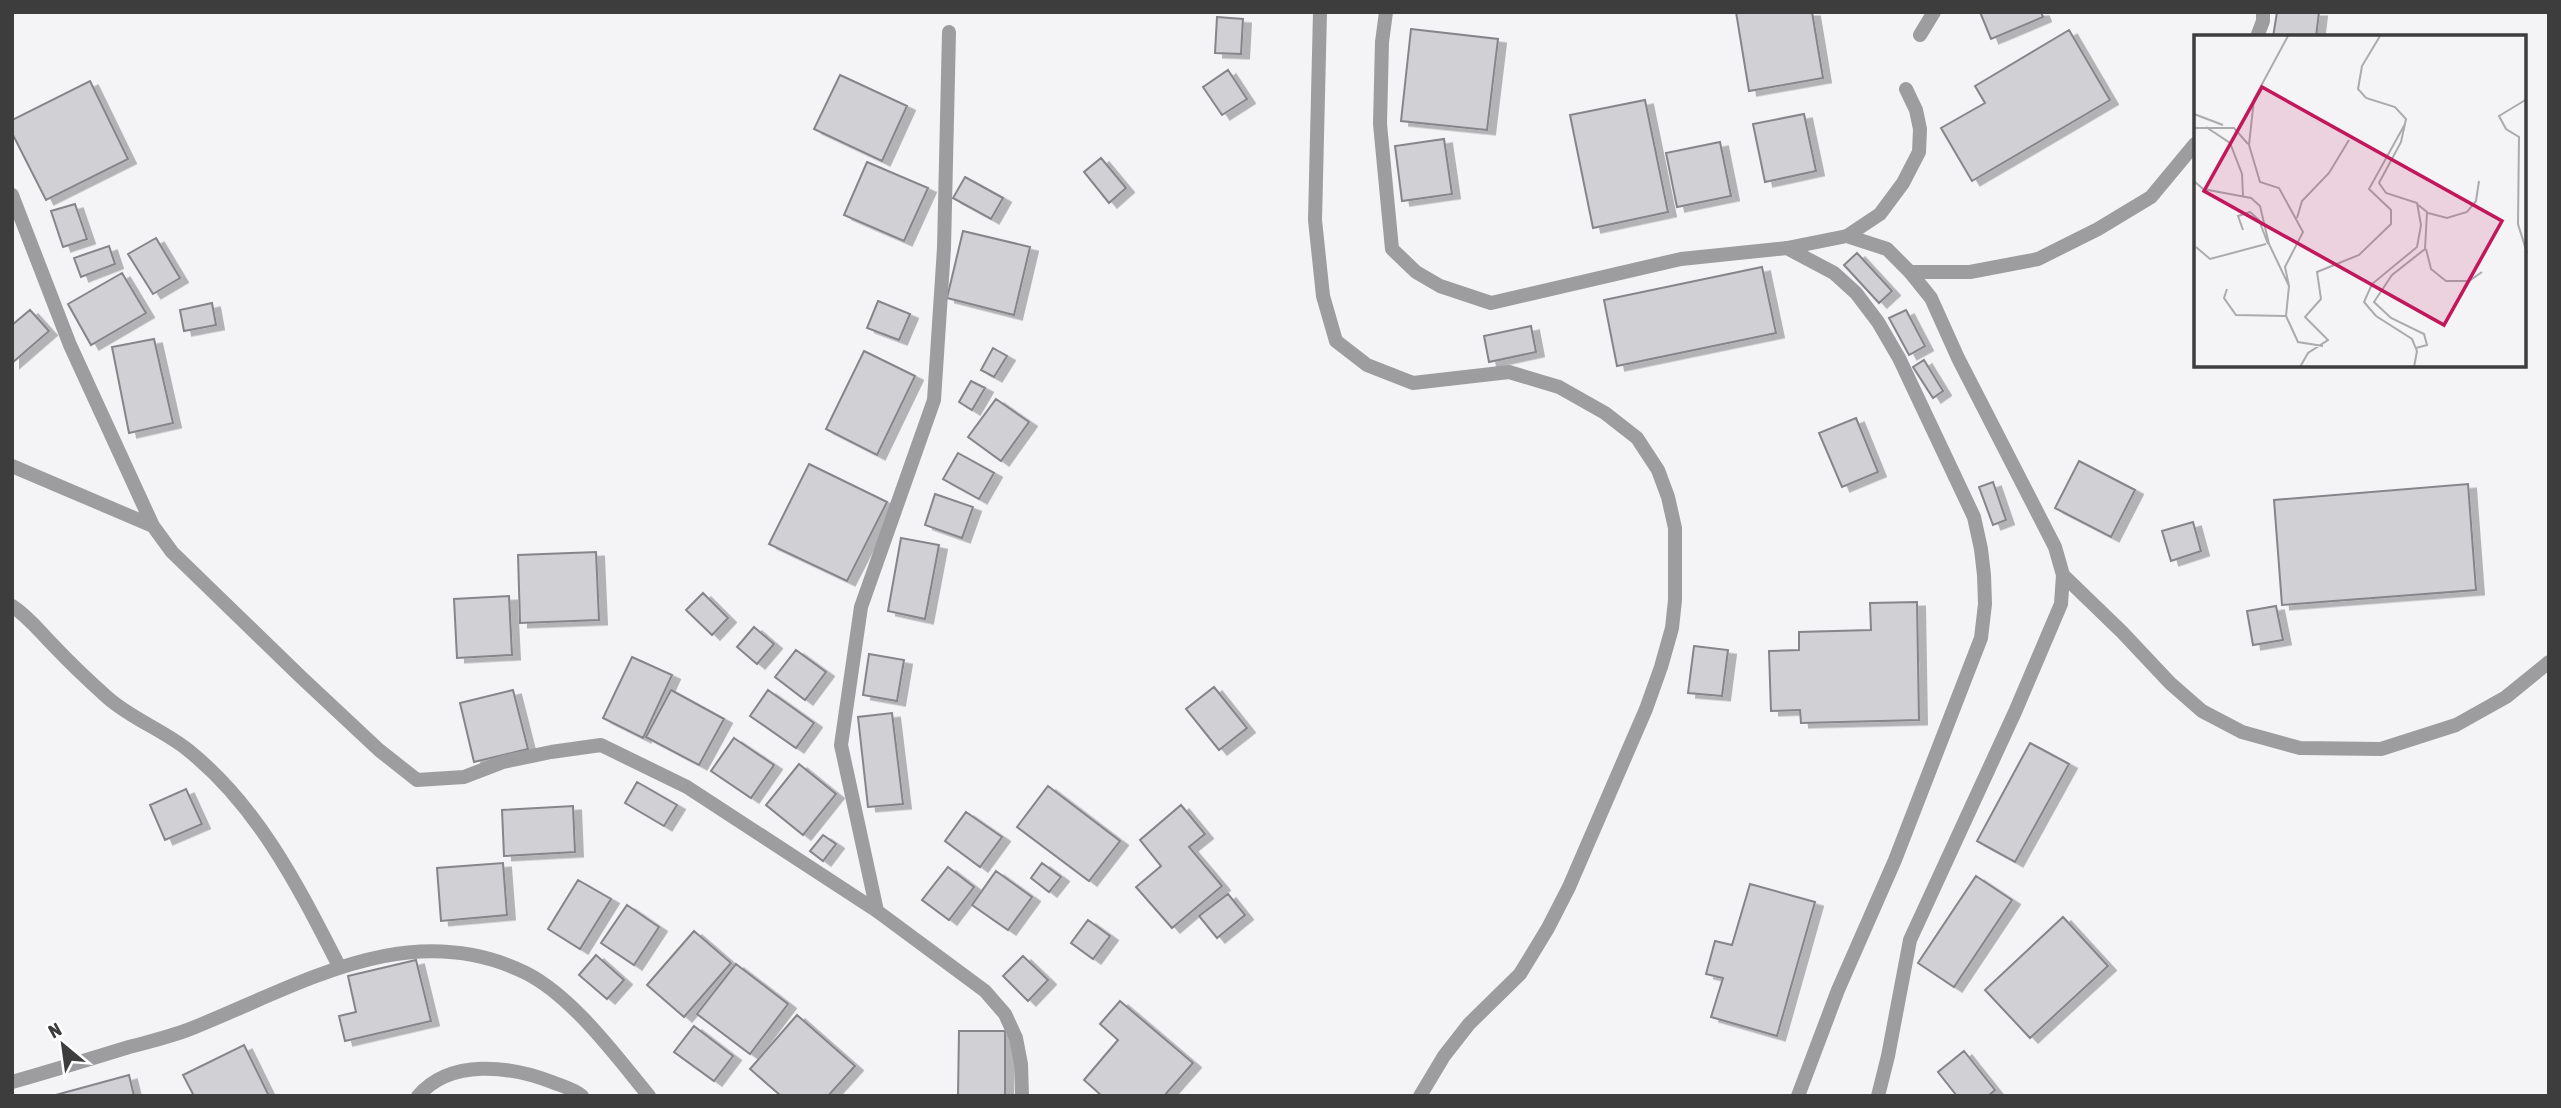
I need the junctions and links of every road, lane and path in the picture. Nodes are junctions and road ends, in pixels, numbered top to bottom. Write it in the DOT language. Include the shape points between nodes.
graph roads {
  1 [pos="1320,12"];
  2 [pos="1386,12"];
  3 [pos="1934,12"];
  4 [pos="2263,12"];
  5 [pos="949,32"];
  6 [pos="1920,35"];
  7 [pos="2258,35"];
  8 [pos="1906,89"];
  9 [pos="2194,145"];
  10 [pos="12,195"];
  11 [pos="1847,236"];
  12 [pos="1787,248"];
  13 [pos="1910,272"];
  14 [pos="12,466"];
  15 [pos="153,526"];
  16 [pos="2063,575"];
  17 [pos="12,606"];
  18 [pos="2549,662"];
  19 [pos="877,911"];
  20 [pos="339,966"];
  21 [pos="12,1082"];
  22 [pos="418,1096"];
  23 [pos="582,1096"];
  24 [pos="649,1096"];
  25 [pos="1022,1096"];
  26 [pos="1420,1096"];
  27 [pos="1798,1096"];
  28 [pos="1878,1096"];
  1 -- 26 [label="street" via="1315,220 1323,296 1336,341 1367,365 1413,383 1510,373 1559,387 1637,438 1658,470 1675,528 1675,600 1661,667 1569,887 1520,974 1469,1024"];
  2 -- 12 [label="street" via="1380,124 1389,223 1392,249 1416,272 1440,286 1491,303 1681,259"];
  3 -- 6 [label="street"];
  4 -- 7 [label="street"];
  5 -- 19 [label="street" via="944,248 934,400 861,607 841,745"];
  8 -- 11 [label="street" via="1920,129 1919,152 1880,214"];
  9 -- 13 [label="street" via="2151,197 2038,259 1970,272"];
  10 -- 15 [label="street" via="70,345"];
  11 -- 12 [label="street"];
  11 -- 13 [label="street" via="1887,249"];
  12 -- 27 [label="street" via="1834,273 1856,293 1899,358 1973,517 1981,549 1985,604 1980,638 1937,756"];
  13 -- 16 [label="street" via="1931,298 2056,547"];
  14 -- 15 [label="street"];
  15 -- 19 [label="street" via="172,551 302,678 417,780 464,776 503,762 601,745 687,787"];
  16 -- 18 [label="street" via="2202,711 2242,732 2300,748 2381,749 2456,725 2506,697"];
  16 -- 28 [label="street" via="2061,604 1910,940"];
  17 -- 20 [label="street" via="119,707 188,750 234,795 268,837"];
  19 -- 25 [label="street" via="985,991 1005,1014 1016,1038"];
  20 -- 21 [label="street" via="192,1028"];
  20 -- 24 [label="street" via="413,950 479,956 528,974 567,1003"];
  22 -- 23 [label="street" via="441,1077 491,1068 542,1079"];
}
